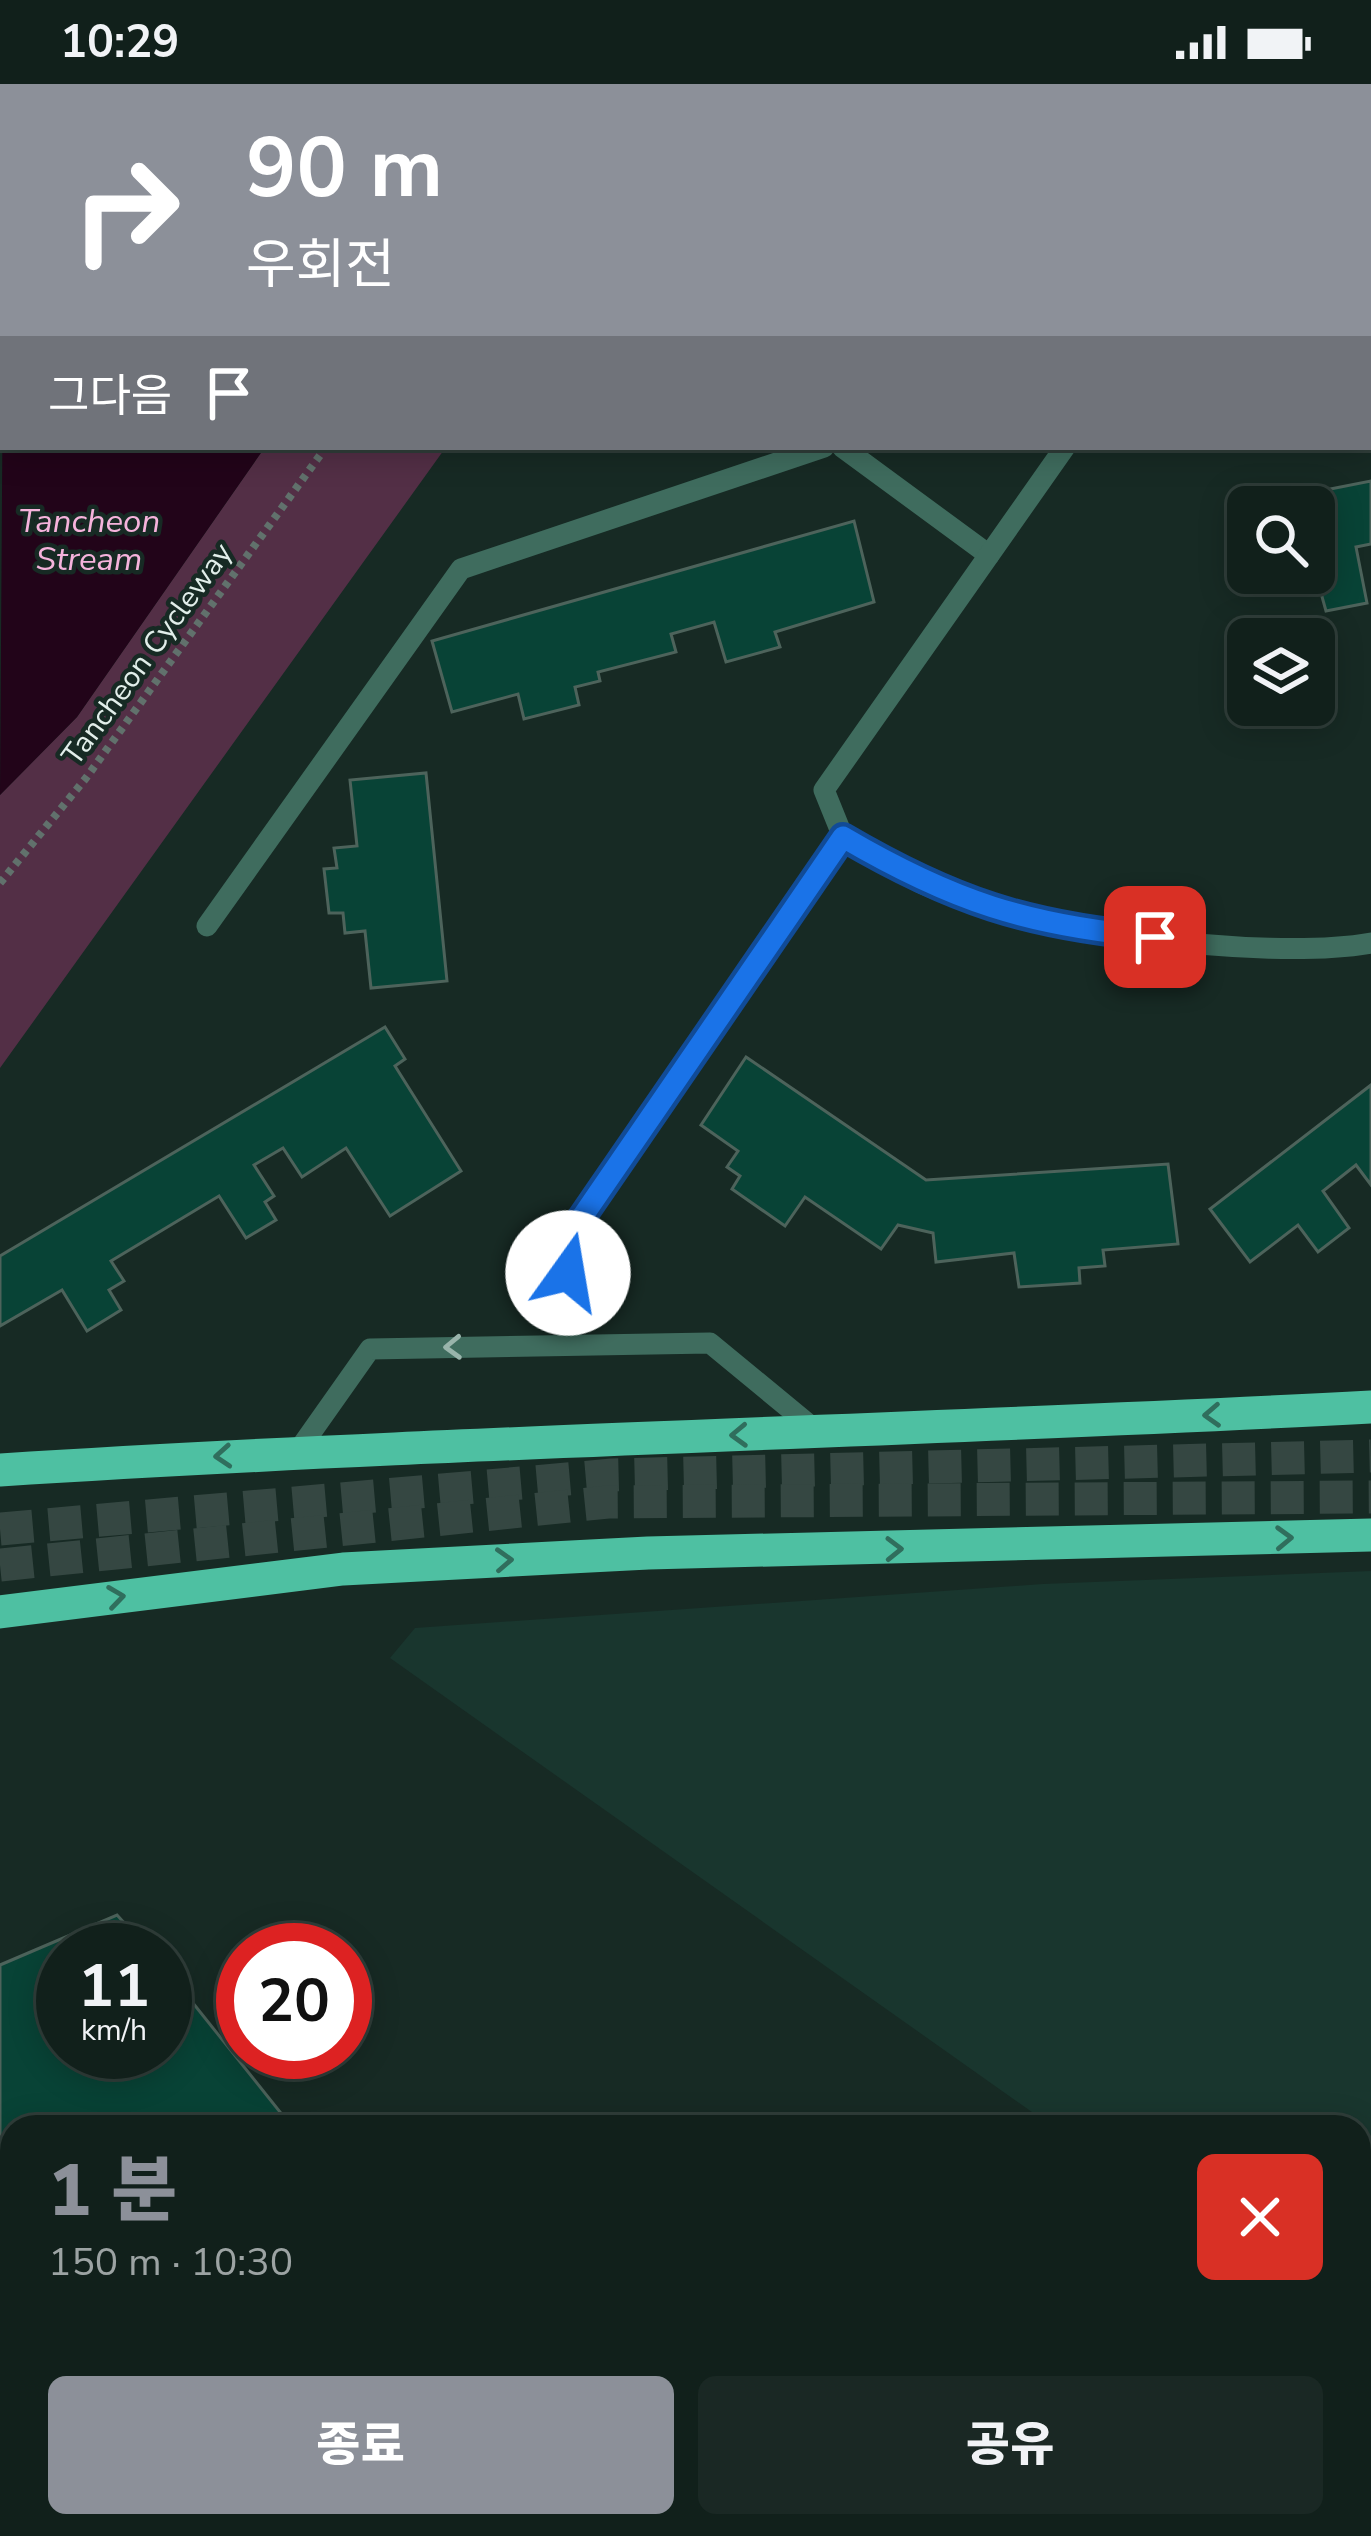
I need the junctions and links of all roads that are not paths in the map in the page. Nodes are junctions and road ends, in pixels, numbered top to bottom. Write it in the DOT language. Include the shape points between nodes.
graph roads {
  1 [pos="815,450"];
  2 [pos="846,450"];
  3 [pos="1063,450"];
  4 [pos="989,555"];
  5 [pos="843,837"];
  6 [pos="207,926"];
  7 [pos="1371,944"];
  8 [pos="570,1344"];
  9 [pos="1371,1407"];
  10 [pos="819,1432"];
  11 [pos="298,1451"];
  12 [pos="0,1470"];
  13 [pos="1371,1535"];
  14 [pos="0,1612"];
  1 -- 6 [label="lane" via="460,569"];
  2 -- 4 [label="lane"];
  3 -- 4 [label="lane"];
  4 -- 5 [label="lane" via="824,790"];
  5 -- 7 [label="lane" via="924,884 1012,916 1234,944"];
  5 -- 8 [label="lane" via="567,1239"];
  8 -- 10 [label="lane" via="710,1343"];
  8 -- 11 [label="lane, one-way" via="370,1349"];
  9 -- 10 [label="highway, one-way"];
  10 -- 11 [label="highway, one-way"];
  11 -- 12 [label="highway, one-way"];
  14 -- 13 [label="highway, one-way" via="343,1569"];
}
